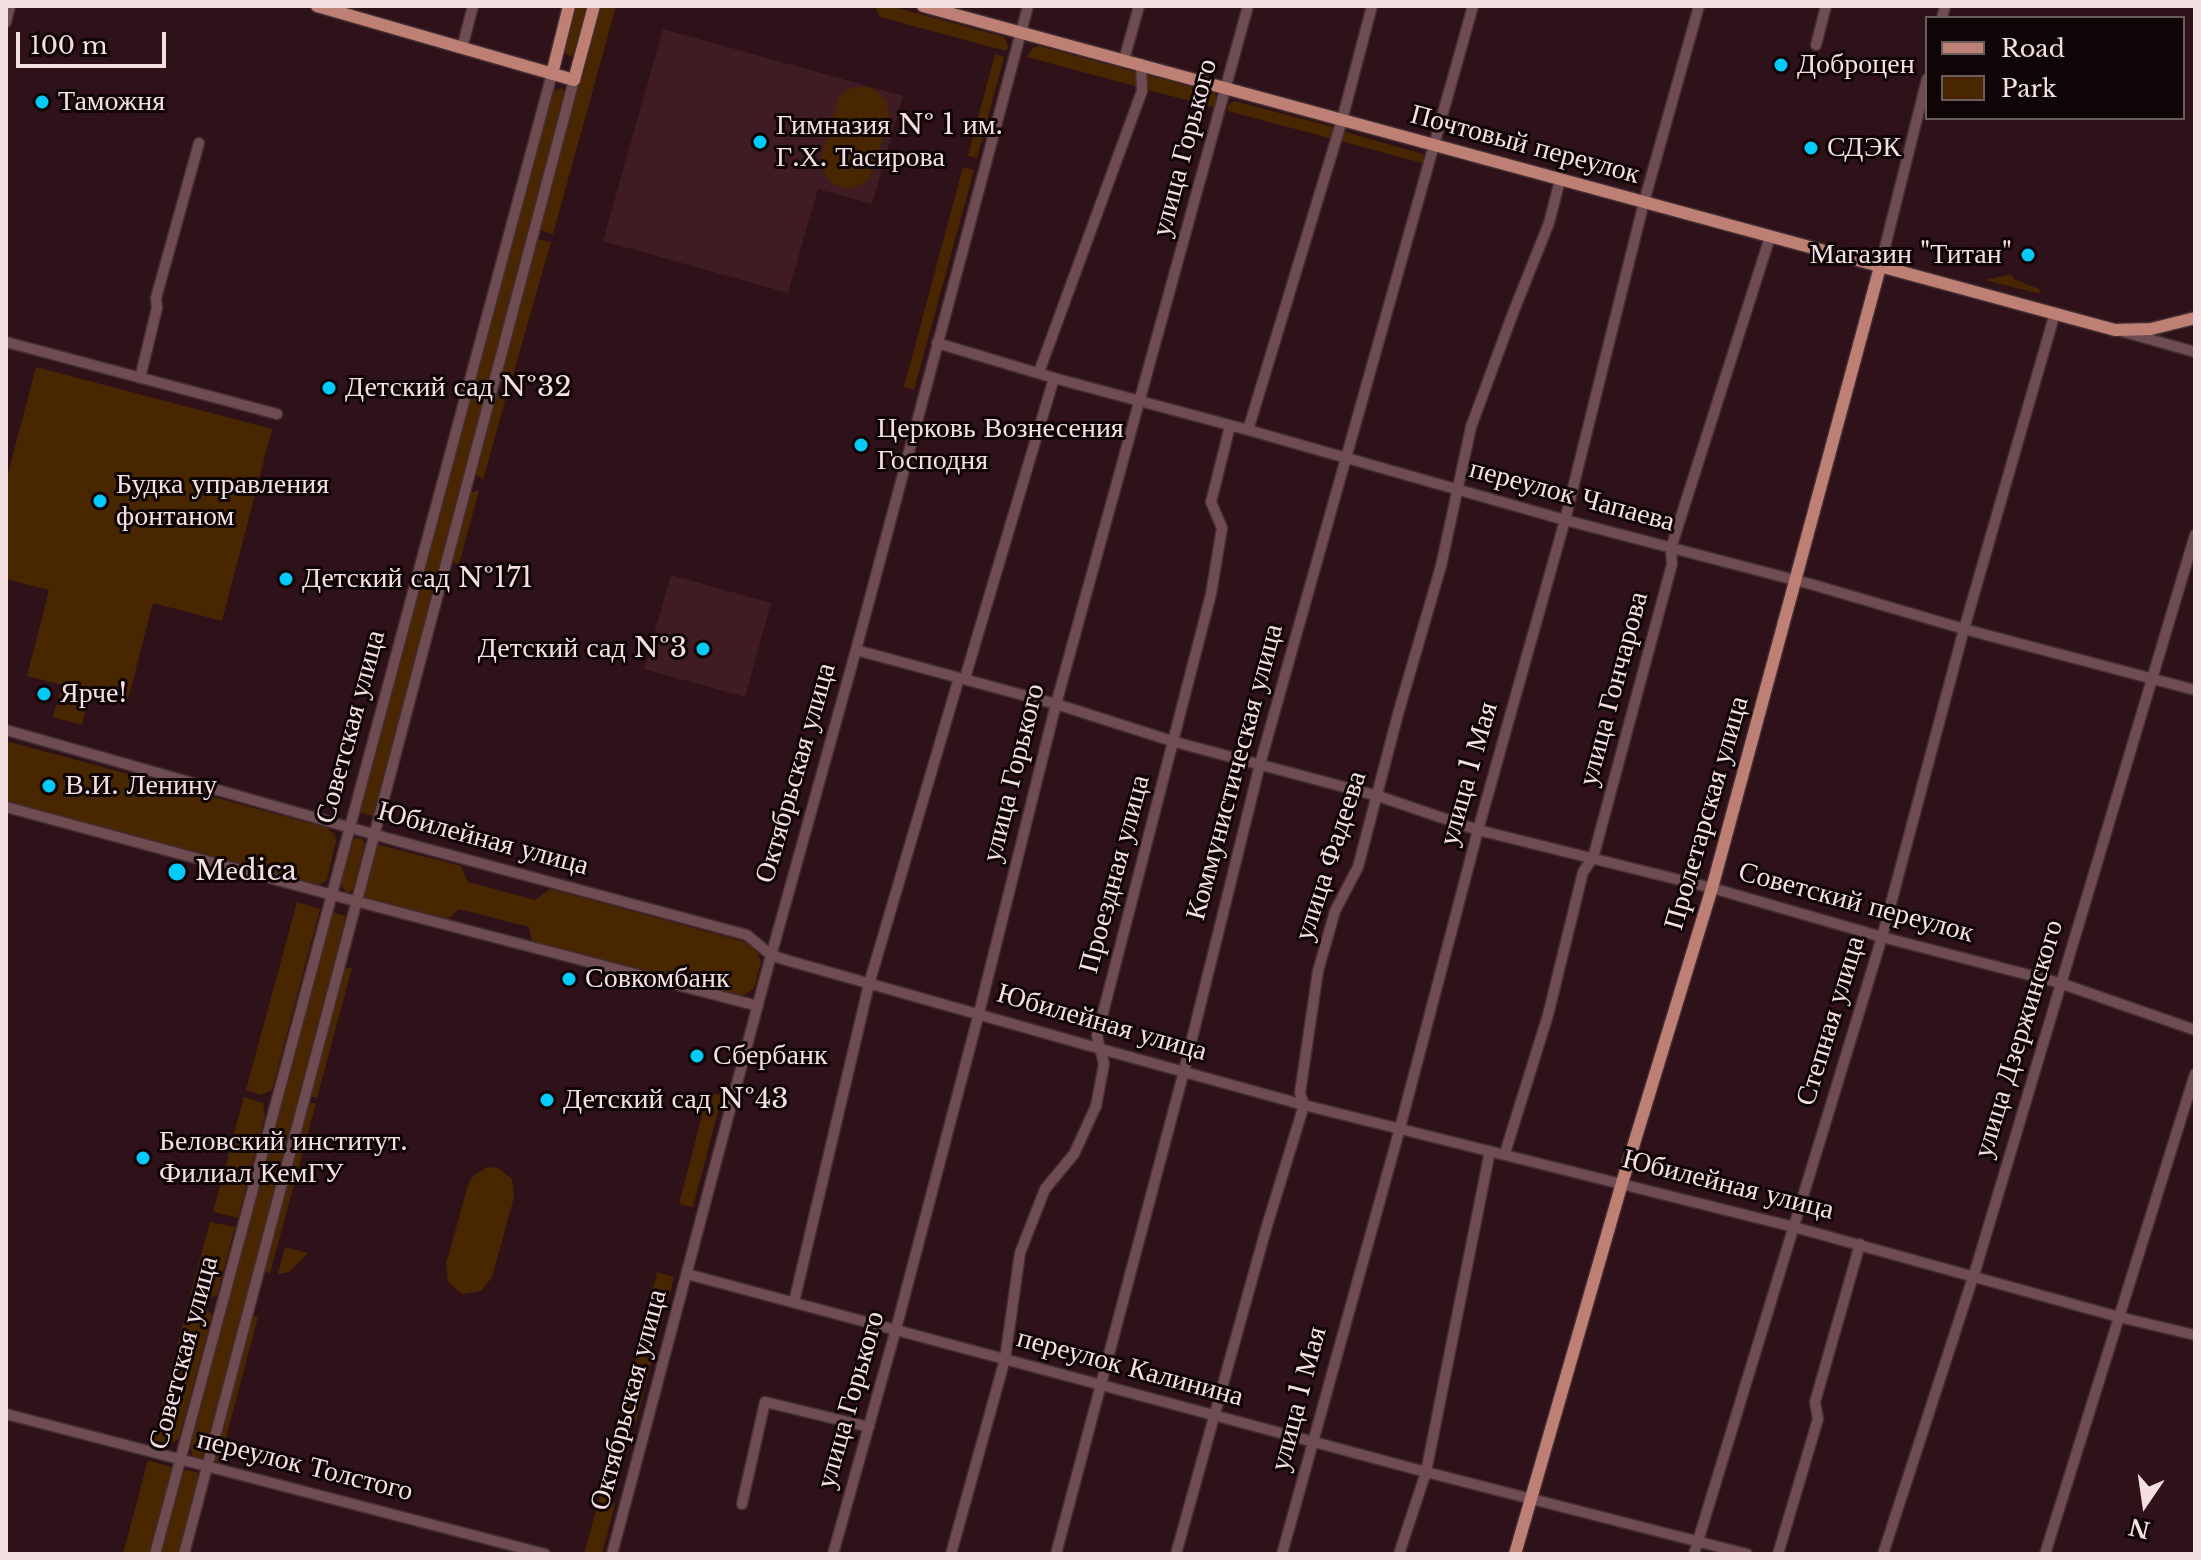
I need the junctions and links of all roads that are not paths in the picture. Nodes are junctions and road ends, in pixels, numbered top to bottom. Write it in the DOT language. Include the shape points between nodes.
graph roads {
  1 [pos="10,6"];
  2 [pos="317,6"];
  3 [pos="473,6"];
  4 [pos="569,6"];
  5 [pos="594,6"];
  6 [pos="923,6"];
  7 [pos="1028,6"];
  8 [pos="1139,6"];
  9 [pos="1248,6"];
  10 [pos="1372,6"];
  11 [pos="1473,6"];
  12 [pos="1699,6"];
  13 [pos="1826,6"];
  14 [pos="350,11"];
  15 [pos="6,22"];
  16 [pos="1022,32"];
  17 [pos="1816,45"];
  18 [pos="462,48"];
  19 [pos="1124,60"];
  20 [pos="1141,64"];
  21 [pos="552,74"];
  22 [pos="574,80"];
  23 [pos="1925,87"];
  24 [pos="1225,89"];
  25 [pos="1342,120"];
  26 [pos="199,143"];
  27 [pos="1435,146"];
  28 [pos="1560,180"];
  29 [pos="1644,202"];
  30 [pos="1770,237"];
  31 [pos="1880,267"];
  32 [pos="2055,313"];
  33 [pos="2195,318"];
  34 [pos="2115,330"];
  35 [pos="6,342"];
  36 [pos="937,343"];
  37 [pos="2195,352"];
  38 [pos="1039,372"];
  39 [pos="140,378"];
  40 [pos="1054,378"];
  41 [pos="1141,401"];
  42 [pos="277,414"];
  43 [pos="1230,426"];
  44 [pos="1248,430"];
  45 [pos="1345,458"];
  46 [pos="1456,490"];
  47 [pos="1565,520"];
  48 [pos="2195,535"];
  49 [pos="1671,548"];
  50 [pos="1796,581"];
  51 [pos="1964,629"];
  52 [pos="856,650"];
  53 [pos="962,678"];
  54 [pos="2152,679"];
  55 [pos="2195,690"];
  56 [pos="1056,704"];
  57 [pos="6,730"];
  58 [pos="1175,742"];
  59 [pos="1260,764"];
  60 [pos="1378,796"];
  61 [pos="6,807"];
  62 [pos="349,826"];
  63 [pos="1478,830"];
  64 [pos="374,834"];
  65 [pos="1593,858"];
  66 [pos="1712,888"];
  67 [pos="332,895"];
  68 [pos="355,901"];
  69 [pos="1882,937"];
  70 [pos="771,955"];
  71 [pos="2060,983"];
  72 [pos="869,984"];
  73 [pos="758,1006"];
  74 [pos="979,1013"];
  75 [pos="2195,1030"];
  76 [pos="1101,1049"];
  77 [pos="1184,1071"];
  78 [pos="2195,1074"];
  79 [pos="1304,1105"];
  80 [pos="1400,1128"];
  81 [pos="1490,1151"];
  82 [pos="1505,1153"];
  83 [pos="1622,1183"];
  84 [pos="1794,1227"];
  85 [pos="1860,1244"];
  86 [pos="687,1274"];
  87 [pos="1973,1276"];
  88 [pos="794,1302"];
  89 [pos="2119,1317"];
  90 [pos="896,1329"];
  91 [pos="2195,1335"];
  92 [pos="1005,1359"];
  93 [pos="1101,1384"];
  94 [pos="6,1414"];
  95 [pos="1215,1415"];
  96 [pos="869,1427"];
  97 [pos="1312,1441"];
  98 [pos="180,1459"];
  99 [pos="207,1466"];
  100 [pos="1426,1472"];
  101 [pos="1531,1499"];
  102 [pos="742,1504"];
  103 [pos="1697,1541"];
  104 [pos="155,1554"];
  105 [pos="184,1554"];
  106 [pos="545,1554"];
  107 [pos="612,1554"];
  108 [pos="833,1554"];
  109 [pos="951,1554"];
  110 [pos="1056,1554"];
  111 [pos="1176,1554"];
  112 [pos="1282,1554"];
  113 [pos="1399,1554"];
  114 [pos="1515,1554"];
  115 [pos="1694,1554"];
  116 [pos="1747,1554"];
  117 [pos="1778,1554"];
  118 [pos="1883,1554"];
  119 [pos="2045,1554"];
  1 -- 15 [label="street"];
  2 -- 14 [label="main road"];
  3 -- 18 [label="street"];
  4 -- 21 [label="main road, Советская улица"];
  5 -- 22 [label="main road, Советская улица"];
  6 -- 16 [label="main road, Почтовый переулок"];
  7 -- 16 [label="street, Октябрьская улица"];
  8 -- 19 [label="street"];
  9 -- 24 [label="street, улица Горького"];
  10 -- 25 [label="street"];
  11 -- 27 [label="street, Коммунистическая улица"];
  12 -- 29 [label="street, улица 1 Мая"];
  13 -- 17 [label="street"];
  14 -- 18 [label="main road"];
  16 -- 19 [label="main road, Почтовый переулок"];
  16 -- 36 [label="street, Октябрьская улица"];
  18 -- 21 [label="main road"];
  19 -- 20 [label="main road, Почтовый переулок"];
  20 -- 24 [label="main road, Почтовый переулок"];
  20 -- 38 [label="street" via="1142,91"];
  21 -- 22 [label="main road"];
  21 -- 62 [label="street, Советская улица"];
  22 -- 64 [label="street, Советская улица"];
  23 -- 31 [label="street, Пролетарская улица"];
  24 -- 25 [label="main road, Почтовый переулок"];
  24 -- 41 [label="street, улица Горького"];
  25 -- 27 [label="main road, Почтовый переулок"];
  25 -- 44 [label="street"];
  26 -- 39 [label="street"];
  27 -- 28 [label="main road, Почтовый переулок"];
  27 -- 45 [label="street, Коммунистическая улица"];
  28 -- 29 [label="main road, Почтовый переулок"];
  28 -- 46 [label="street, улица Фадеева" via="1549,223 1475,415"];
  29 -- 30 [label="main road, Почтовый переулок"];
  29 -- 47 [label="street, улица 1 Мая"];
  30 -- 31 [label="main road, Почтовый переулок"];
  30 -- 49 [label="street, улица Гончарова"];
  31 -- 32 [label="main road, Почтовый переулок"];
  31 -- 50 [label="main road, Пролетарская улица"];
  32 -- 34 [label="main road, Почтовый переулок"];
  32 -- 51 [label="street, Степная улица"];
  33 -- 34 [label="main road, Почтовый переулок" via="2151,329"];
  34 -- 37 [label="street"];
  35 -- 39 [label="street"];
  36 -- 38 [label="street, переулок Чапаева"];
  36 -- 52 [label="street, Октябрьская улица"];
  38 -- 40 [label="street, переулок Чапаева"];
  39 -- 42 [label="street"];
  40 -- 41 [label="street, переулок Чапаева"];
  40 -- 53 [label="street"];
  41 -- 43 [label="street, переулок Чапаева"];
  41 -- 56 [label="street, улица Горького"];
  43 -- 44 [label="street, переулок Чапаева"];
  43 -- 58 [label="street, Проездная улица" via="1211,502 1222,528 1211,594"];
  44 -- 45 [label="street, переулок Чапаева"];
  45 -- 46 [label="street, переулок Чапаева"];
  45 -- 59 [label="street, Коммунистическая улица"];
  46 -- 47 [label="street, переулок Чапаева"];
  46 -- 60 [label="street, улица Фадеева" via="1441,566"];
  47 -- 49 [label="street, переулок Чапаева"];
  47 -- 63 [label="street, улица 1 Мая"];
  48 -- 54 [label="street, улица Дзержинского"];
  49 -- 50 [label="street, переулок Чапаева"];
  49 -- 65 [label="street, улица Гончарова" via="1672,564"];
  50 -- 51 [label="street, переулок Чапаева"];
  50 -- 66 [label="main road, Пролетарская улица"];
  51 -- 54 [label="street, переулок Чапаева"];
  51 -- 69 [label="street, Степная улица"];
  52 -- 53 [label="street, Советский переулок"];
  52 -- 70 [label="street, Октябрьская улица"];
  53 -- 56 [label="street, Советский переулок"];
  53 -- 72 [label="street"];
  54 -- 55 [label="street, переулок Чапаева"];
  54 -- 71 [label="street, улица Дзержинского"];
  56 -- 58 [label="street, Советский переулок"];
  56 -- 74 [label="street, улица Горького"];
  57 -- 62 [label="street, Юбилейная улица"];
  58 -- 59 [label="street, Советский переулок"];
  58 -- 76 [label="street, Проездная улица" via="1097,1036"];
  59 -- 60 [label="street, Советский переулок"];
  59 -- 77 [label="street, Коммунистическая улица"];
  60 -- 63 [label="street, Советский переулок"];
  60 -- 79 [label="street, улица Фадеева" via="1358,867 1335,911 1318,971 1300,1093"];
  61 -- 67 [label="street"];
  62 -- 64 [label="street, Юбилейная улица"];
  62 -- 67 [label="street, Советская улица"];
  63 -- 65 [label="street, Советский переулок"];
  63 -- 80 [label="street, улица 1 Мая"];
  64 -- 68 [label="street, Советская улица"];
  64 -- 70 [label="street, Юбилейная улица" via="747,935"];
  65 -- 66 [label="street, Советский переулок"];
  65 -- 82 [label="street, улица Гончарова" via="1583,872 1548,1015"];
  66 -- 69 [label="street, Советский переулок"];
  66 -- 83 [label="main road, Пролетарская улица"];
  67 -- 68 [label="street"];
  67 -- 98 [label="street, Советская улица"];
  68 -- 73 [label="street"];
  68 -- 99 [label="street, Советская улица"];
  69 -- 71 [label="street, Советский переулок"];
  69 -- 84 [label="street, Степная улица"];
  70 -- 72 [label="street, Юбилейная улица"];
  70 -- 73 [label="street, Октябрьская улица"];
  71 -- 75 [label="street, Советский переулок"];
  71 -- 87 [label="street, улица Дзержинского"];
  72 -- 74 [label="street, Юбилейная улица"];
  72 -- 88 [label="street"];
  73 -- 86 [label="street, Октябрьская улица"];
  74 -- 76 [label="street, Юбилейная улица"];
  74 -- 90 [label="street, улица Горького"];
  76 -- 77 [label="street, Юбилейная улица"];
  76 -- 92 [label="street, Проездная улица" via="1104,1064 1096,1106 1074,1154 1045,1189 1020,1253"];
  77 -- 79 [label="street, Юбилейная улица"];
  77 -- 93 [label="street, Коммунистическая улица"];
  78 -- 89 [label="street"];
  79 -- 80 [label="street, Юбилейная улица"];
  79 -- 95 [label="street, улица Фадеева"];
  80 -- 81 [label="street, Юбилейная улица"];
  80 -- 97 [label="street, улица 1 Мая"];
  81 -- 82 [label="street, Юбилейная улица"];
  81 -- 100 [label="street"];
  82 -- 83 [label="street, Юбилейная улица"];
  83 -- 84 [label="street, Юбилейная улица"];
  83 -- 101 [label="main road, Пролетарская улица"];
  84 -- 85 [label="street, Юбилейная улица"];
  84 -- 103 [label="street, Степная улица"];
  85 -- 87 [label="street, Юбилейная улица"];
  85 -- 117 [label="street" via="1815,1402 1818,1419"];
  86 -- 88 [label="street, переулок Калинина"];
  86 -- 107 [label="street, Октябрьская улица"];
  87 -- 89 [label="street, Юбилейная улица"];
  87 -- 118 [label="street, улица Дзержинского"];
  88 -- 90 [label="street, переулок Калинина"];
  89 -- 91 [label="street, Юбилейная улица"];
  89 -- 119 [label="street"];
  90 -- 92 [label="street, переулок Калинина"];
  90 -- 96 [label="street, улица Горького"];
  92 -- 93 [label="street, переулок Калинина"];
  92 -- 109 [label="street, Проездная улица"];
  93 -- 95 [label="street, переулок Калинина"];
  93 -- 110 [label="street, Коммунистическая улица"];
  94 -- 98 [label="street, переулок Толстого"];
  95 -- 97 [label="street, переулок Калинина"];
  95 -- 111 [label="street, улица Фадеева"];
  96 -- 102 [label="street" via="765,1402"];
  96 -- 108 [label="street, улица Горького"];
  97 -- 100 [label="street, переулок Калинина"];
  97 -- 112 [label="street, улица 1 Мая"];
  98 -- 99 [label="street, переулок Толстого"];
  98 -- 104 [label="street, Советская улица"];
  99 -- 105 [label="street, Советская улица"];
  99 -- 106 [label="street, переулок Толстого"];
  100 -- 101 [label="street, переулок Калинина"];
  100 -- 113 [label="street"];
  101 -- 103 [label="street, переулок Калинина"];
  101 -- 114 [label="main road, Пролетарская улица"];
  103 -- 115 [label="street, Степная улица"];
  103 -- 116 [label="street, переулок Калинина"];
}
